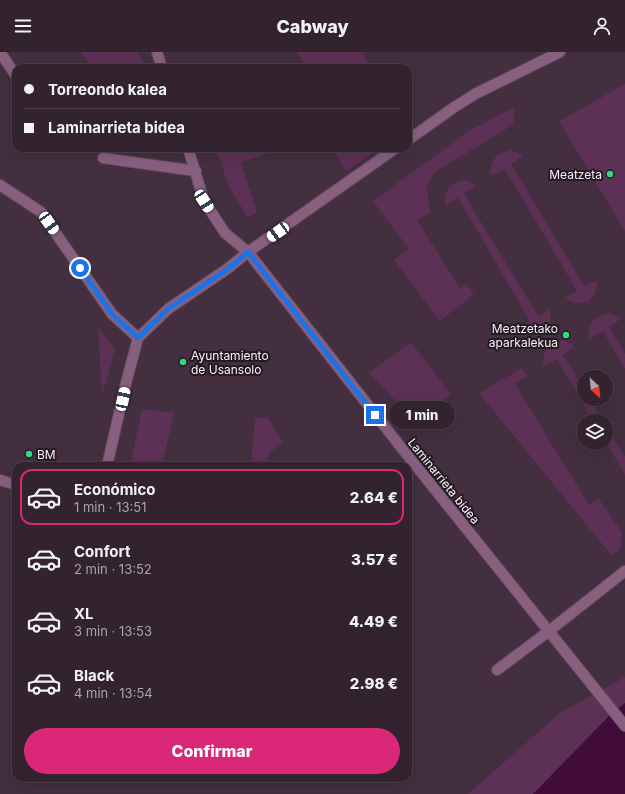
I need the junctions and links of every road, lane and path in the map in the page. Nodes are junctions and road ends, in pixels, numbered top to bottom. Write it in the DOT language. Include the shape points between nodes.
graph roads {
  1 [pos="0,52"];
  2 [pos="157,52"];
  3 [pos="560,52"];
  4 [pos="161,64"];
  5 [pos="12,70"];
  6 [pos="412,137"];
  7 [pos="189,152"];
  8 [pos="390,152"];
  9 [pos="103,158"];
  10 [pos="196,171"];
  11 [pos="0,185"];
  12 [pos="248,252"];
  13 [pos="138,338"];
  14 [pos="108,462"];
  15 [pos="0,480"];
  16 [pos="12,484"];
  17 [pos="625,571"];
  18 [pos="549,631"];
  19 [pos="497,670"];
  20 [pos="625,726"];
  1 -- 5 [label="street"];
  2 -- 4 [label="street"];
  3 -- 6 [label="street" via="475,94"];
  7 -- 10 [label="street, Laminarrieta bidea"];
  8 -- 12 [label="street"];
  9 -- 10 [label="street"];
  10 -- 12 [label="street, Laminarrieta bidea" via="204,201 225,233"];
  11 -- 13 [label="street" via="41,212 112,314"];
  12 -- 13 [label="street" via="228,269 168,309"];
  12 -- 18 [label="street, Laminarrieta bidea"];
  13 -- 14 [label="street"];
  15 -- 16 [label="street"];
  17 -- 18 [label="street"];
  18 -- 19 [label="street"];
  18 -- 20 [label="street, Laminarrieta bidea"];
}
